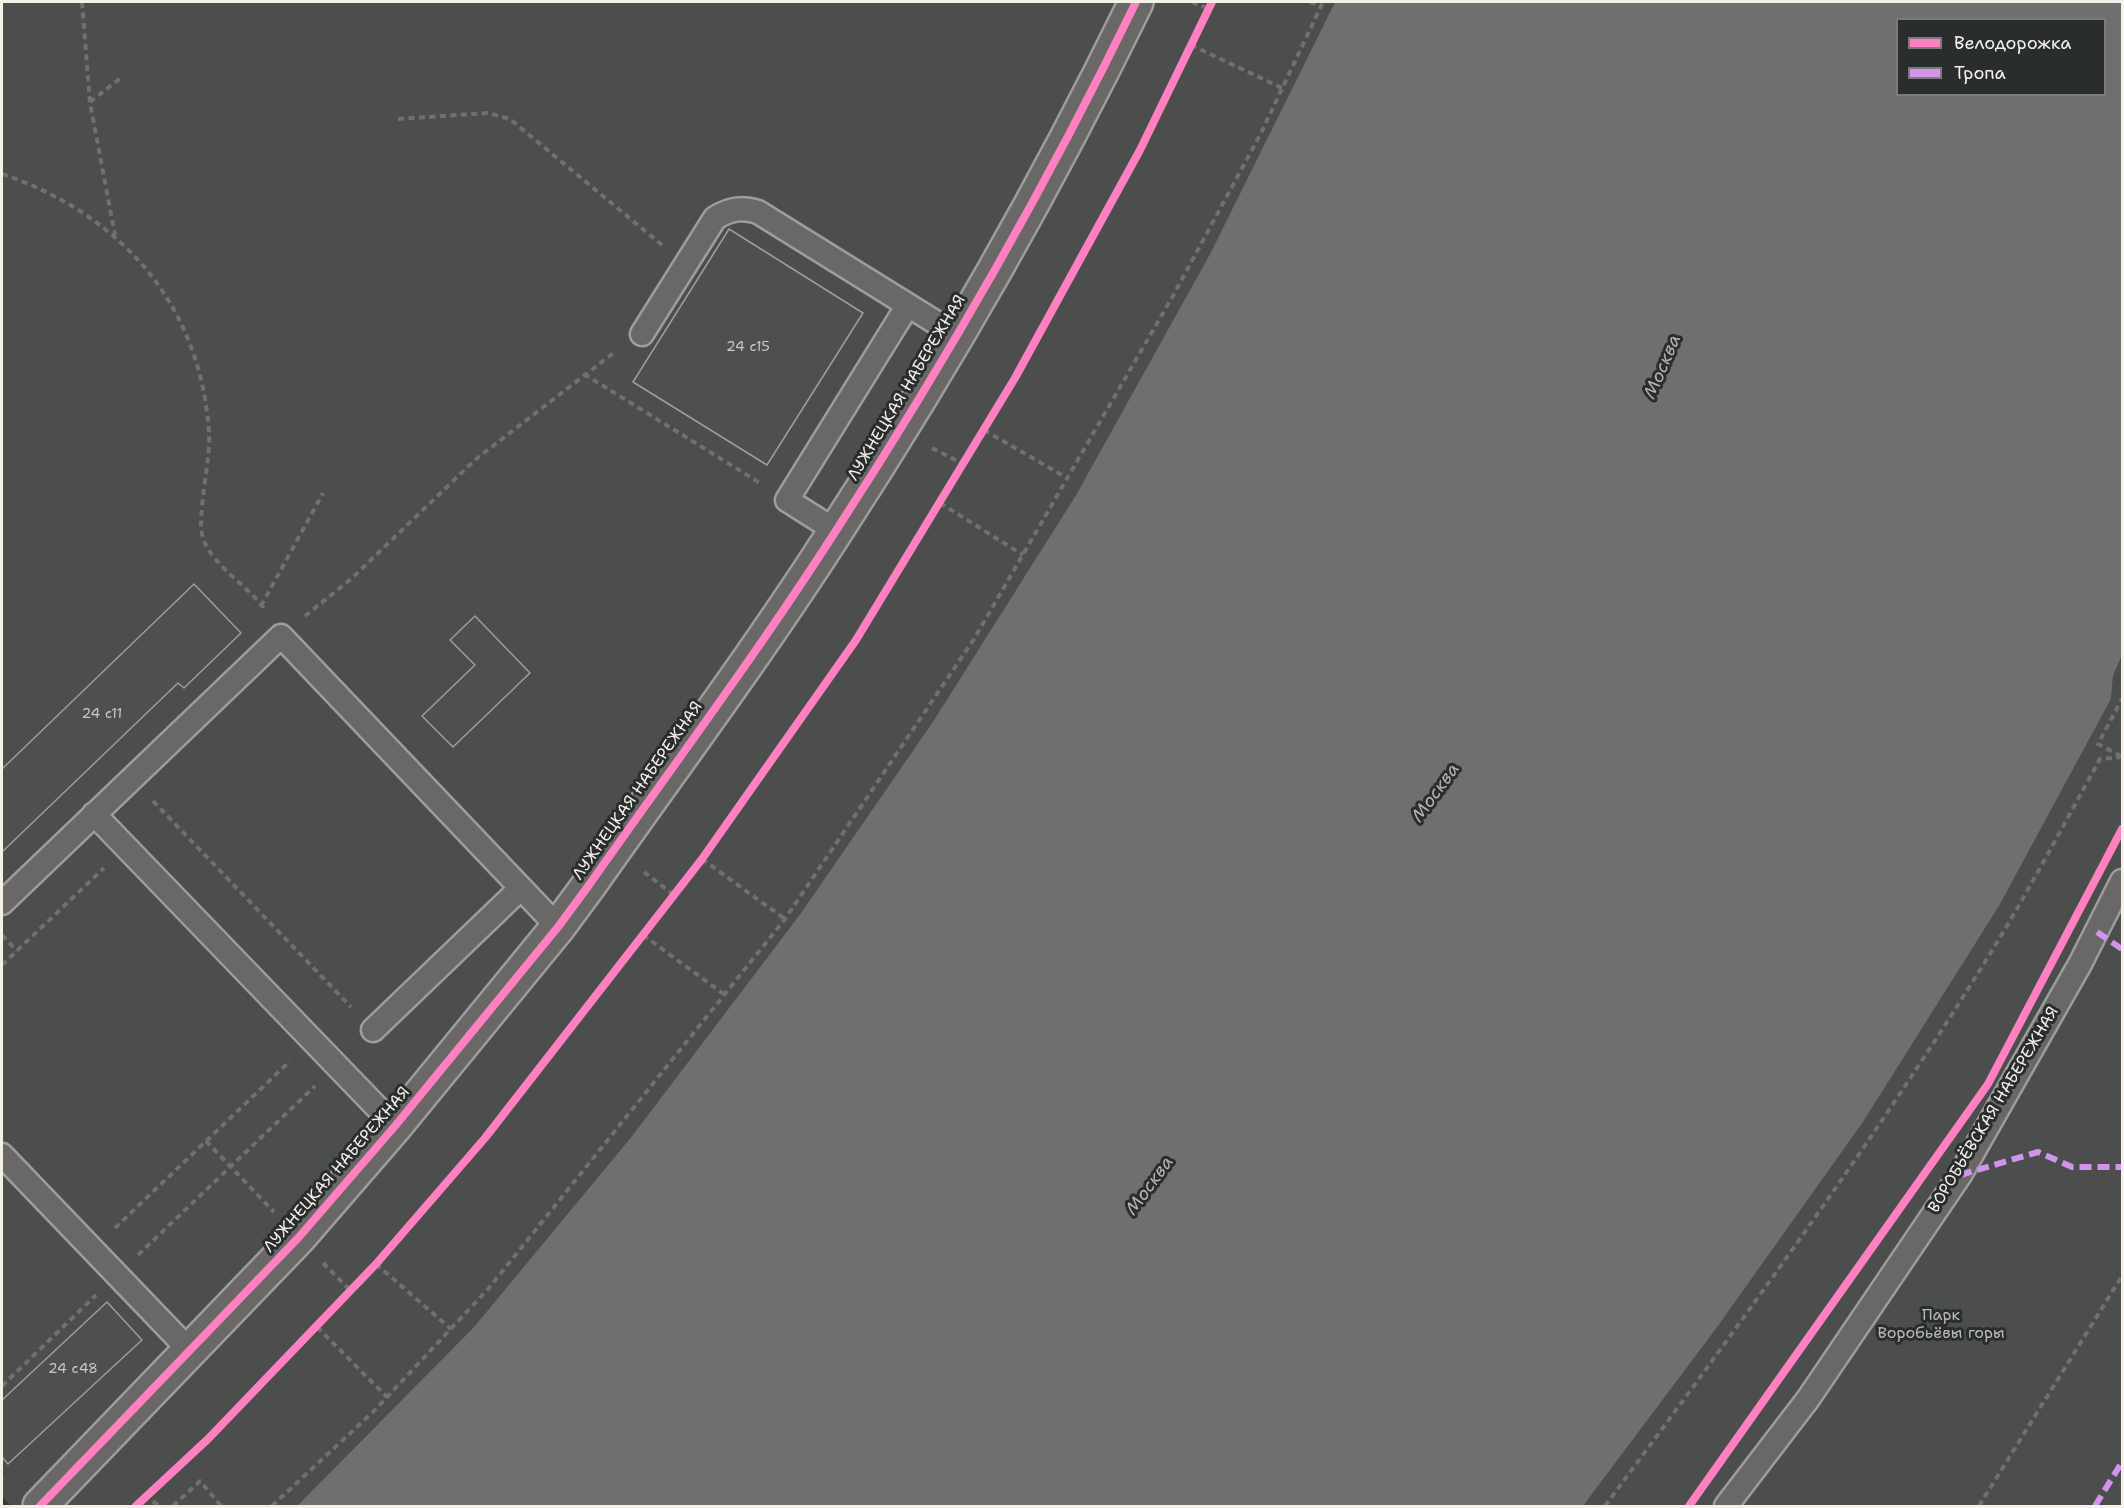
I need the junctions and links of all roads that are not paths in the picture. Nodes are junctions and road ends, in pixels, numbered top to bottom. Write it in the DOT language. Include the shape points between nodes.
graph roads {
  1 [pos="1136,2"];
  2 [pos="908,305"];
  3 [pos="642,334"];
  4 [pos="956,335"];
  5 [pos="836,531"];
  6 [pos="94,814"];
  7 [pos="2122,881"];
  8 [pos="521,888"];
  9 [pos="2,903"];
  10 [pos="558,927"];
  11 [pos="373,1030"];
  12 [pos="395,1126"];
  13 [pos="2,1155"];
  14 [pos="191,1352"];
  15 [pos="40,1506"];
  16 [pos="1726,1506"];
  1 -- 4 [label="street, ЛУЖНЕЦКАЯ НАБЕРЕЖНАЯ" via="1080,116"];
  2 -- 3 [label="lane" via="758,212 734,209 715,218"];
  2 -- 4 [label="lane"];
  2 -- 5 [label="lane" via="787,500"];
  4 -- 5 [label="street, ЛУЖНЕЦКАЯ НАБЕРЕЖНАЯ"];
  5 -- 10 [label="street, ЛУЖНЕЦКАЯ НАБЕРЕЖНАЯ"];
  6 -- 8 [label="lane" via="280,636"];
  6 -- 9 [label="lane"];
  6 -- 12 [label="lane"];
  7 -- 16 [label="lane, ВОРОБЬЁВСКАЯ НАБЕРЕЖНАЯ" via="2080,964 1960,1175 1808,1399"];
  8 -- 10 [label="lane"];
  8 -- 11 [label="lane"];
  10 -- 12 [label="street, ЛУЖНЕЦКАЯ НАБЕРЕЖНАЯ"];
  12 -- 14 [label="street, ЛУЖНЕЦКАЯ НАБЕРЕЖНАЯ" via="299,1237"];
  13 -- 14 [label="lane"];
  14 -- 15 [label="street, ЛУЖНЕЦКАЯ НАБЕРЕЖНАЯ"];
}
